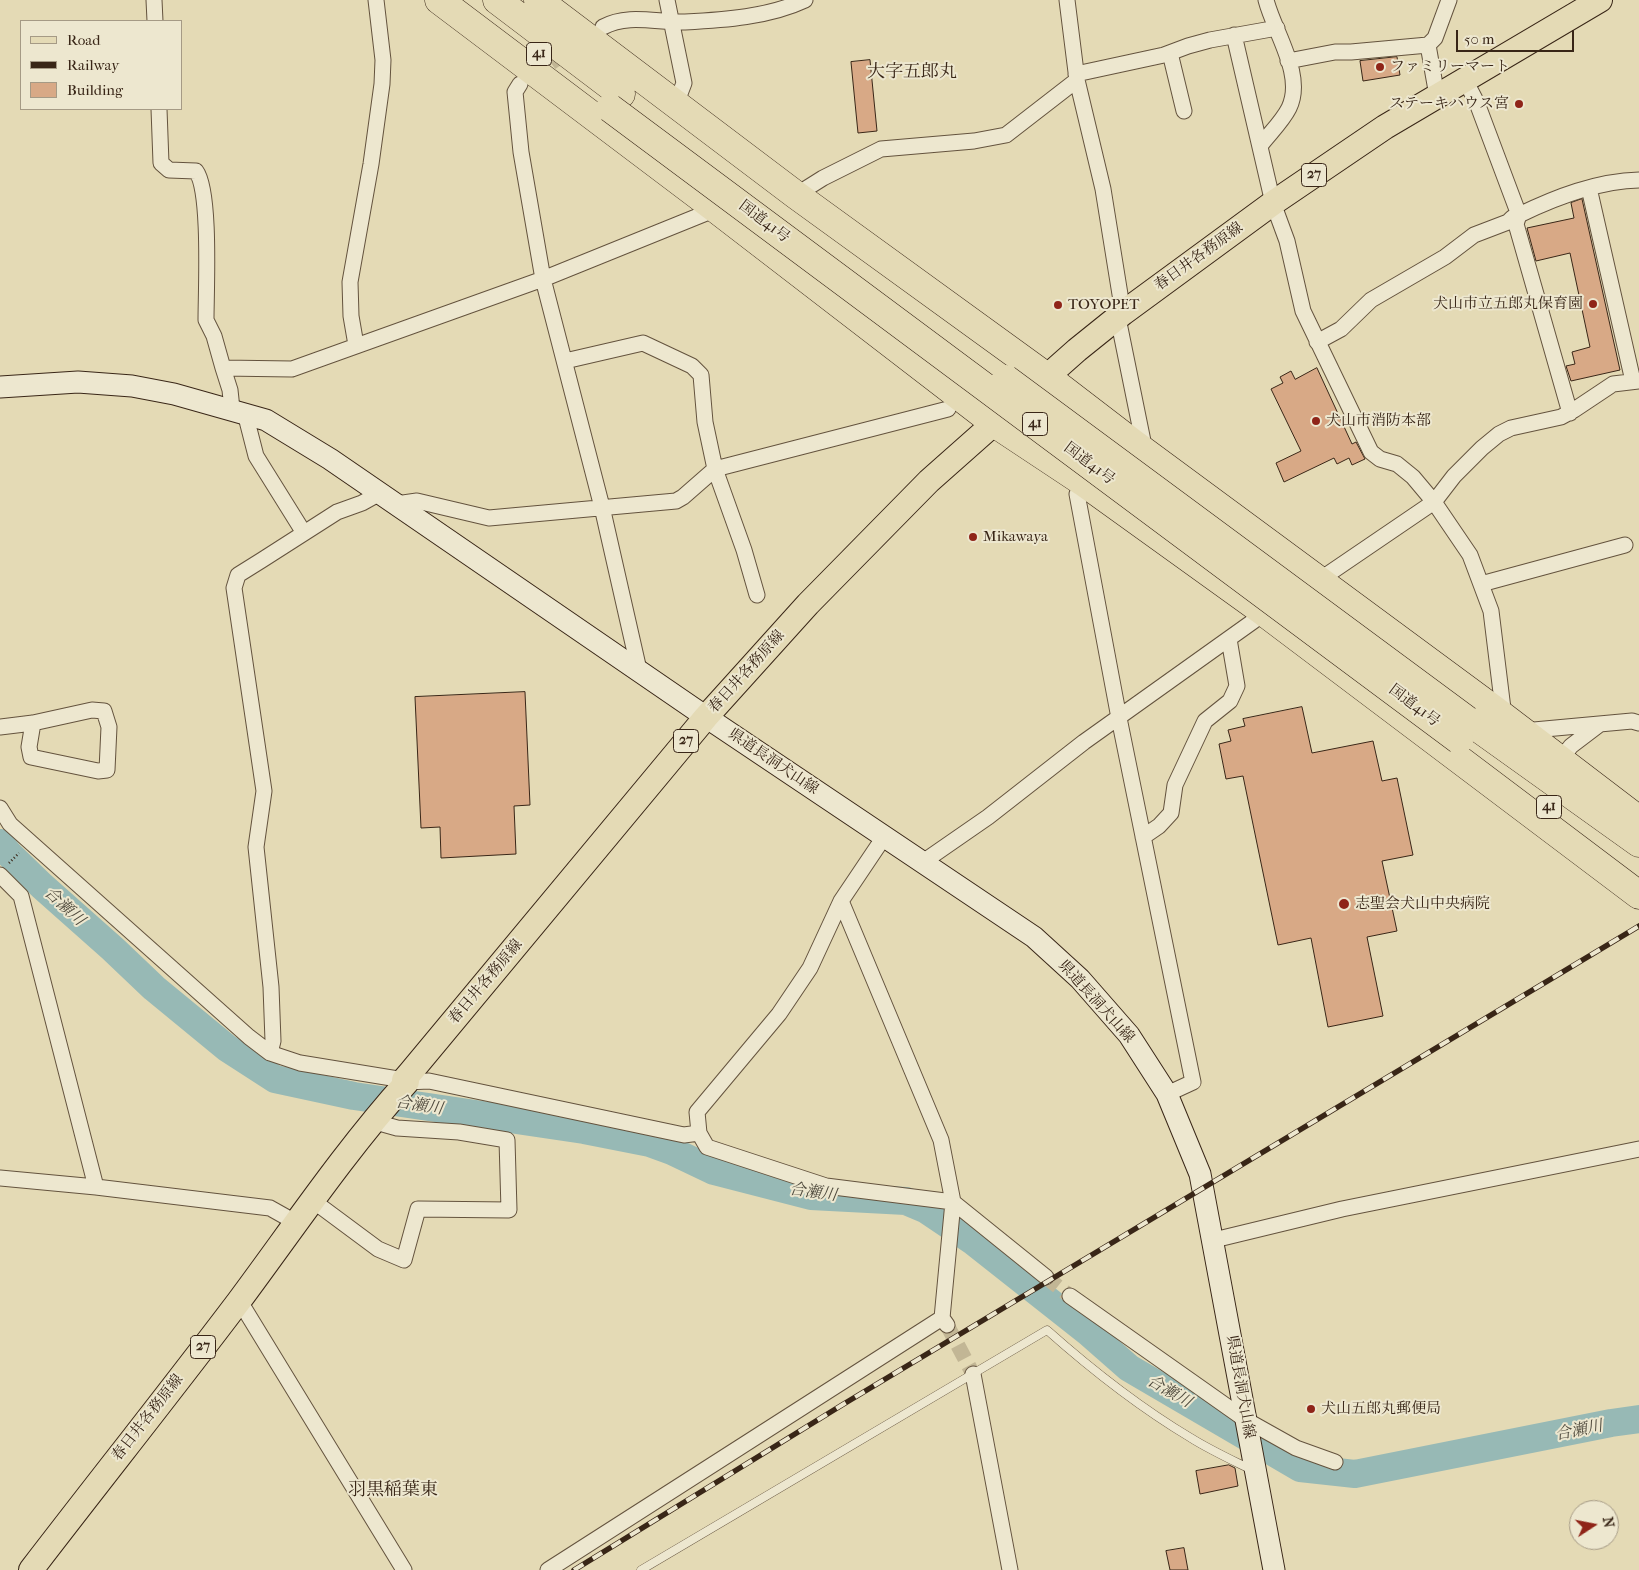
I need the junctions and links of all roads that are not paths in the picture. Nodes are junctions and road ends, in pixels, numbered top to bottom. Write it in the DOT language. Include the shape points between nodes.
graph roads {
  1 [pos="154,0"];
  2 [pos="376,0"];
  3 [pos="439,0"];
  4 [pos="467,0"];
  5 [pos="497,0"];
  6 [pos="538,0"];
  7 [pos="667,0"];
  8 [pos="805,0"];
  9 [pos="1067,0"];
  10 [pos="1266,0"];
  11 [pos="1449,0"];
  12 [pos="1600,0"];
  13 [pos="155,20"];
  14 [pos="671,20"];
  15 [pos="603,27"];
  16 [pos="1277,28"];
  17 [pos="1234,35"];
  18 [pos="1428,45"];
  19 [pos="1170,53"];
  20 [pos="1288,61"];
  21 [pos="1076,77"];
  22 [pos="1465,80"];
  23 [pos="520,84"];
  24 [pos="1437,96"];
  25 [pos="616,101"];
  26 [pos="676,104"];
  27 [pos="159,110"];
  28 [pos="1184,111"];
  29 [pos="1260,146"];
  30 [pos="1639,180"];
  31 [pos="1589,188"];
  32 [pos="796,195"];
  33 [pos="1273,203"];
  34 [pos="716,209"];
  35 [pos="1518,216"];
  36 [pos="544,279"];
  37 [pos="1120,315"];
  38 [pos="1317,342"];
  39 [pos="356,345"];
  40 [pos="565,361"];
  41 [pos="223,368"];
  42 [pos="1047,377"];
  43 [pos="1636,381"];
  44 [pos="0,387"];
  45 [pos="948,409"];
  46 [pos="238,411"];
  47 [pos="1570,413"];
  48 [pos="994,423"];
  49 [pos="1145,452"];
  50 [pos="715,469"];
  51 [pos="1083,482"];
  52 [pos="388,499"];
  53 [pos="1434,502"];
  54 [pos="602,507"];
  55 [pos="304,533"];
  56 [pos="1624,545"];
  57 [pos="1320,580"];
  58 [pos="1481,584"];
  59 [pos="757,595"];
  60 [pos="1265,613"];
  61 [pos="1229,639"];
  62 [pos="639,670"];
  63 [pos="706,717"];
  64 [pos="1119,718"];
  65 [pos="33,722"];
  66 [pos="1601,723"];
  67 [pos="1639,723"];
  68 [pos="1513,724"];
  69 [pos="0,727"];
  70 [pos="1463,730"];
  71 [pos="1560,760"];
  72 [pos="0,808"];
  73 [pos="1639,820"];
  74 [pos="884,837"];
  75 [pos="1143,837"];
  76 [pos="1639,843"];
  77 [pos="923,862"];
  78 [pos="1639,874"];
  79 [pos="4,878"];
  80 [pos="1639,895"];
  81 [pos="842,901"];
  82 [pos="270,1053"];
  83 [pos="406,1081"];
  84 [pos="1167,1094"];
  85 [pos="372,1121"];
  86 [pos="699,1133"];
  87 [pos="1639,1148"];
  88 [pos="0,1178"];
  89 [pos="96,1187"];
  90 [pos="312,1200"];
  91 [pos="953,1202"];
  92 [pos="295,1222"];
  93 [pos="1214,1240"];
  94 [pos="1046,1277"];
  95 [pos="1070,1296"];
  96 [pos="239,1300"];
  97 [pos="973,1374"];
  98 [pos="1246,1420"];
  99 [pos="1335,1462"];
  100 [pos="1256,1472"];
  101 [pos="31,1570"];
  102 [pos="404,1570"];
  103 [pos="548,1570"];
  104 [pos="641,1570"];
  105 [pos="1010,1570"];
  106 [pos="1274,1570"];
  1 -- 13 [label="street"];
  2 -- 39 [label="street" via="383,60 382,84 350,282"];
  3 -- 34 [label="highway"];
  4 -- 25 [label="highway, 国道41号 / 41"];
  5 -- 25 [label="highway, 国道41号 / 41"];
  6 -- 26 [label="highway"];
  7 -- 14 [label="street"];
  8 -- 14 [label="street" via="785,9 740,16 683,22"];
  9 -- 21 [label="street"];
  10 -- 16 [label="street"];
  11 -- 18 [label="street" via="1435,38"];
  12 -- 22 [label="main road, 春日井各務原線 / 27"];
  14 -- 15 [label="street" via="624,20 610,22"];
  14 -- 26 [label="street" via="684,83"];
  16 -- 17 [label="street"];
  16 -- 20 [label="street"];
  17 -- 19 [label="street"];
  17 -- 29 [label="street"];
  18 -- 20 [label="street" via="1335,52"];
  18 -- 24 [label="street"];
  19 -- 21 [label="street"];
  19 -- 28 [label="street"];
  20 -- 29 [label="street" via="1293,96 1288,109"];
  21 -- 32 [label="street" via="1006,135 881,149"];
  21 -- 37 [label="street" via="1103,189"];
  22 -- 24 [label="main road, 春日井各務原線 / 27"];
  22 -- 35 [label="street" via="1477,103"];
  23 -- 36 [label="street" via="515,92 521,152"];
  24 -- 33 [label="main road, 春日井各務原線 / 27"];
  25 -- 70 [label="highway, 国道41号 / 41, bridge"];
  26 -- 32 [label="highway"];
  27 -- 41 [label="street" via="161,163 169,170 196,171 200,177 205,200 206,320"];
  29 -- 33 [label="street"];
  30 -- 31 [label="street"];
  31 -- 35 [label="street"];
  31 -- 43 [label="street"];
  32 -- 42 [label="highway"];
  33 -- 37 [label="main road, 春日井各務原線 / 27"];
  33 -- 38 [label="street" via="1287,241 1304,311"];
  34 -- 36 [label="street"];
  34 -- 48 [label="highway"];
  35 -- 38 [label="street" via="1474,235 1445,258 1372,300 1341,329"];
  35 -- 47 [label="street" via="1516,224"];
  36 -- 39 [label="street"];
  36 -- 40 [label="street"];
  37 -- 42 [label="main road, 春日井各務原線 / 27"];
  37 -- 49 [label="street"];
  38 -- 53 [label="street" via="1371,452 1406,470"];
  39 -- 41 [label="street" via="292,368"];
  40 -- 50 [label="street" via="643,344 692,366 701,375 705,422"];
  40 -- 54 [label="street"];
  41 -- 46 [label="street"];
  42 -- 48 [label="main road, 春日井各務原線 / 27"];
  42 -- 49 [label="highway"];
  43 -- 47 [label="street" via="1613,384"];
  44 -- 46 [label="main road, 県道長洞犬山線" via="78,382 115,384 174,394"];
  45 -- 50 [label="street"];
  46 -- 52 [label="main road, 県道長洞犬山線" via="266,420"];
  46 -- 55 [label="street" via="256,456"];
  47 -- 53 [label="street" via="1499,434 1454,476"];
  48 -- 51 [label="highway"];
  48 -- 63 [label="main road, 春日井各務原線 / 27" via="930,481 808,604"];
  49 -- 57 [label="highway"];
  50 -- 54 [label="street" via="676,501"];
  50 -- 59 [label="street"];
  51 -- 60 [label="highway"];
  51 -- 64 [label="street" via="1077,494"];
  52 -- 54 [label="street" via="417,501 489,518"];
  52 -- 55 [label="street" via="362,503 337,512"];
  52 -- 62 [label="main road, 県道長洞犬山線"];
  53 -- 57 [label="street"];
  53 -- 58 [label="street" via="1470,555"];
  54 -- 62 [label="street"];
  55 -- 82 [label="street" via="238,576 234,588 264,791 256,848 271,987 273,1040"];
  56 -- 58 [label="street"];
  57 -- 60 [label="street"];
  57 -- 68 [label="highway"];
  58 -- 68 [label="street" via="1491,612"];
  60 -- 61 [label="street"];
  60 -- 80 [label="highway"];
  61 -- 64 [label="street"];
  61 -- 75 [label="street" via="1238,686 1230,701 1205,721 1175,785 1171,813"];
  62 -- 63 [label="main road, 県道長洞犬山線"];
  63 -- 74 [label="main road, 県道長洞犬山線"];
  63 -- 83 [label="main road, 春日井各務原線 / 27"];
  64 -- 75 [label="street"];
  64 -- 77 [label="street"];
  65 -- 65 [label="street" via="92,710 104,711 109,727 107,770 98,772 31,757 29,747"];
  65 -- 69 [label="street"];
  66 -- 67 [label="street"];
  66 -- 68 [label="street"];
  66 -- 71 [label="street" via="1571,746"];
  68 -- 71 [label="highway"];
  70 -- 76 [label="highway, 国道41号 / 41"];
  70 -- 78 [label="highway, 国道41号 / 41"];
  71 -- 73 [label="highway"];
  72 -- 82 [label="street" via="10,824"];
  74 -- 77 [label="main road, 県道長洞犬山線"];
  74 -- 81 [label="street"];
  75 -- 84 [label="street" via="1193,1082"];
  77 -- 84 [label="main road, 県道長洞犬山線" via="1034,937 1080,979 1129,1036"];
  79 -- 89 [label="street" via="21,896"];
  81 -- 86 [label="street" via="810,968 784,1006 697,1112"];
  81 -- 91 [label="street" via="941,1140"];
  82 -- 83 [label="street" via="300,1063"];
  83 -- 85 [label="main road, 春日井各務原線 / 27"];
  83 -- 86 [label="street" via="429,1081 684,1135"];
  84 -- 93 [label="main road, 県道長洞犬山線" via="1200,1174"];
  85 -- 90 [label="main road, 春日井各務原線 / 27"];
  85 -- 90 [label="street" via="397,1128 458,1132 507,1140 509,1210 418,1209 404,1260 378,1249"];
  86 -- 91 [label="street" via="707,1147 826,1186"];
  87 -- 93 [label="street" via="1342,1209"];
  88 -- 89 [label="street"];
  89 -- 92 [label="street" via="270,1208"];
  90 -- 92 [label="main road, 春日井各務原線 / 27"];
  91 -- 94 [label="street"];
  91 -- 103 [label="street" via="944,1322"];
  92 -- 96 [label="main road, 春日井各務原線 / 27"];
  93 -- 98 [label="main road, 県道長洞犬山線"];
  95 -- 98 [label="street"];
  96 -- 101 [label="main road, 春日井各務原線 / 27"];
  96 -- 102 [label="street"];
  97 -- 100 [label="lane" via="1047,1330 1086,1365 1169,1424"];
  97 -- 104 [label="lane"];
  97 -- 105 [label="street"];
  98 -- 99 [label="street" via="1296,1448"];
  98 -- 100 [label="main road, 県道長洞犬山線"];
  100 -- 106 [label="main road, 県道長洞犬山線"];
}
